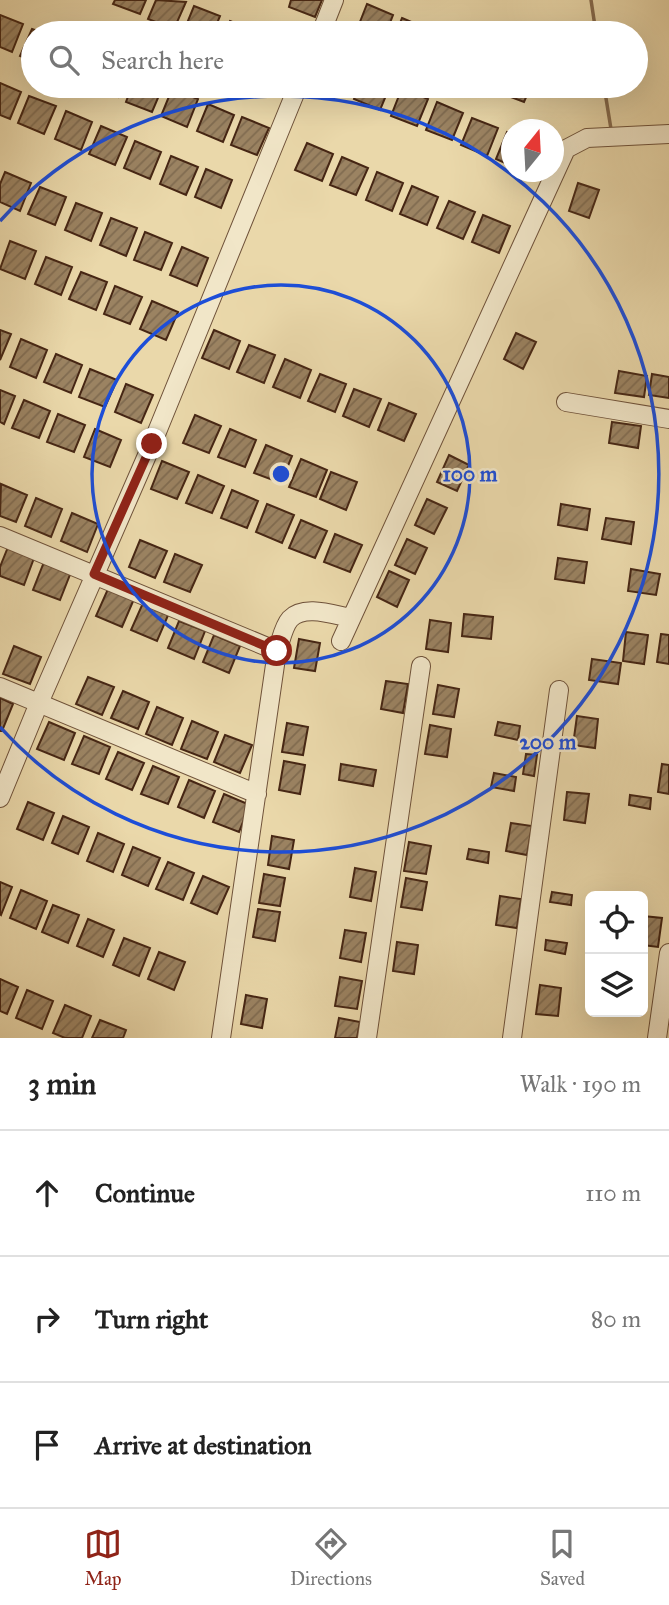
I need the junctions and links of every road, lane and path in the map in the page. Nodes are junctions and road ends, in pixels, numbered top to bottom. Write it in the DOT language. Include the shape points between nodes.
graph roads {
  1 [pos="334,0"];
  2 [pos="326,21"];
  3 [pos="293,98"];
  4 [pos="669,134"];
  5 [pos="566,402"];
  6 [pos="669,419"];
  7 [pos="0,536"];
  8 [pos="94,574"];
  9 [pos="351,618"];
  10 [pos="341,641"];
  11 [pos="277,651"];
  12 [pos="421,666"];
  13 [pos="0,687"];
  14 [pos="559,690"];
  15 [pos="38,703"];
  16 [pos="257,794"];
  17 [pos="0,798"];
  18 [pos="669,953"];
  19 [pos="666,996"];
  20 [pos="221,1038"];
  21 [pos="367,1038"];
  22 [pos="512,1038"];
  23 [pos="657,1038"];
  1 -- 2 [label="street"];
  3 -- 8 [label="street"];
  4 -- 9 [label="street" via="587,138 566,149"];
  5 -- 6 [label="street"];
  7 -- 8 [label="street"];
  8 -- 11 [label="street"];
  8 -- 15 [label="street"];
  9 -- 10 [label="street"];
  9 -- 11 [label="street" via="309,610 291,617"];
  11 -- 16 [label="street"];
  12 -- 21 [label="street"];
  13 -- 15 [label="street"];
  14 -- 22 [label="street"];
  15 -- 16 [label="street"];
  15 -- 17 [label="street"];
  16 -- 20 [label="street"];
  18 -- 19 [label="street"];
  19 -- 23 [label="street"];
}
